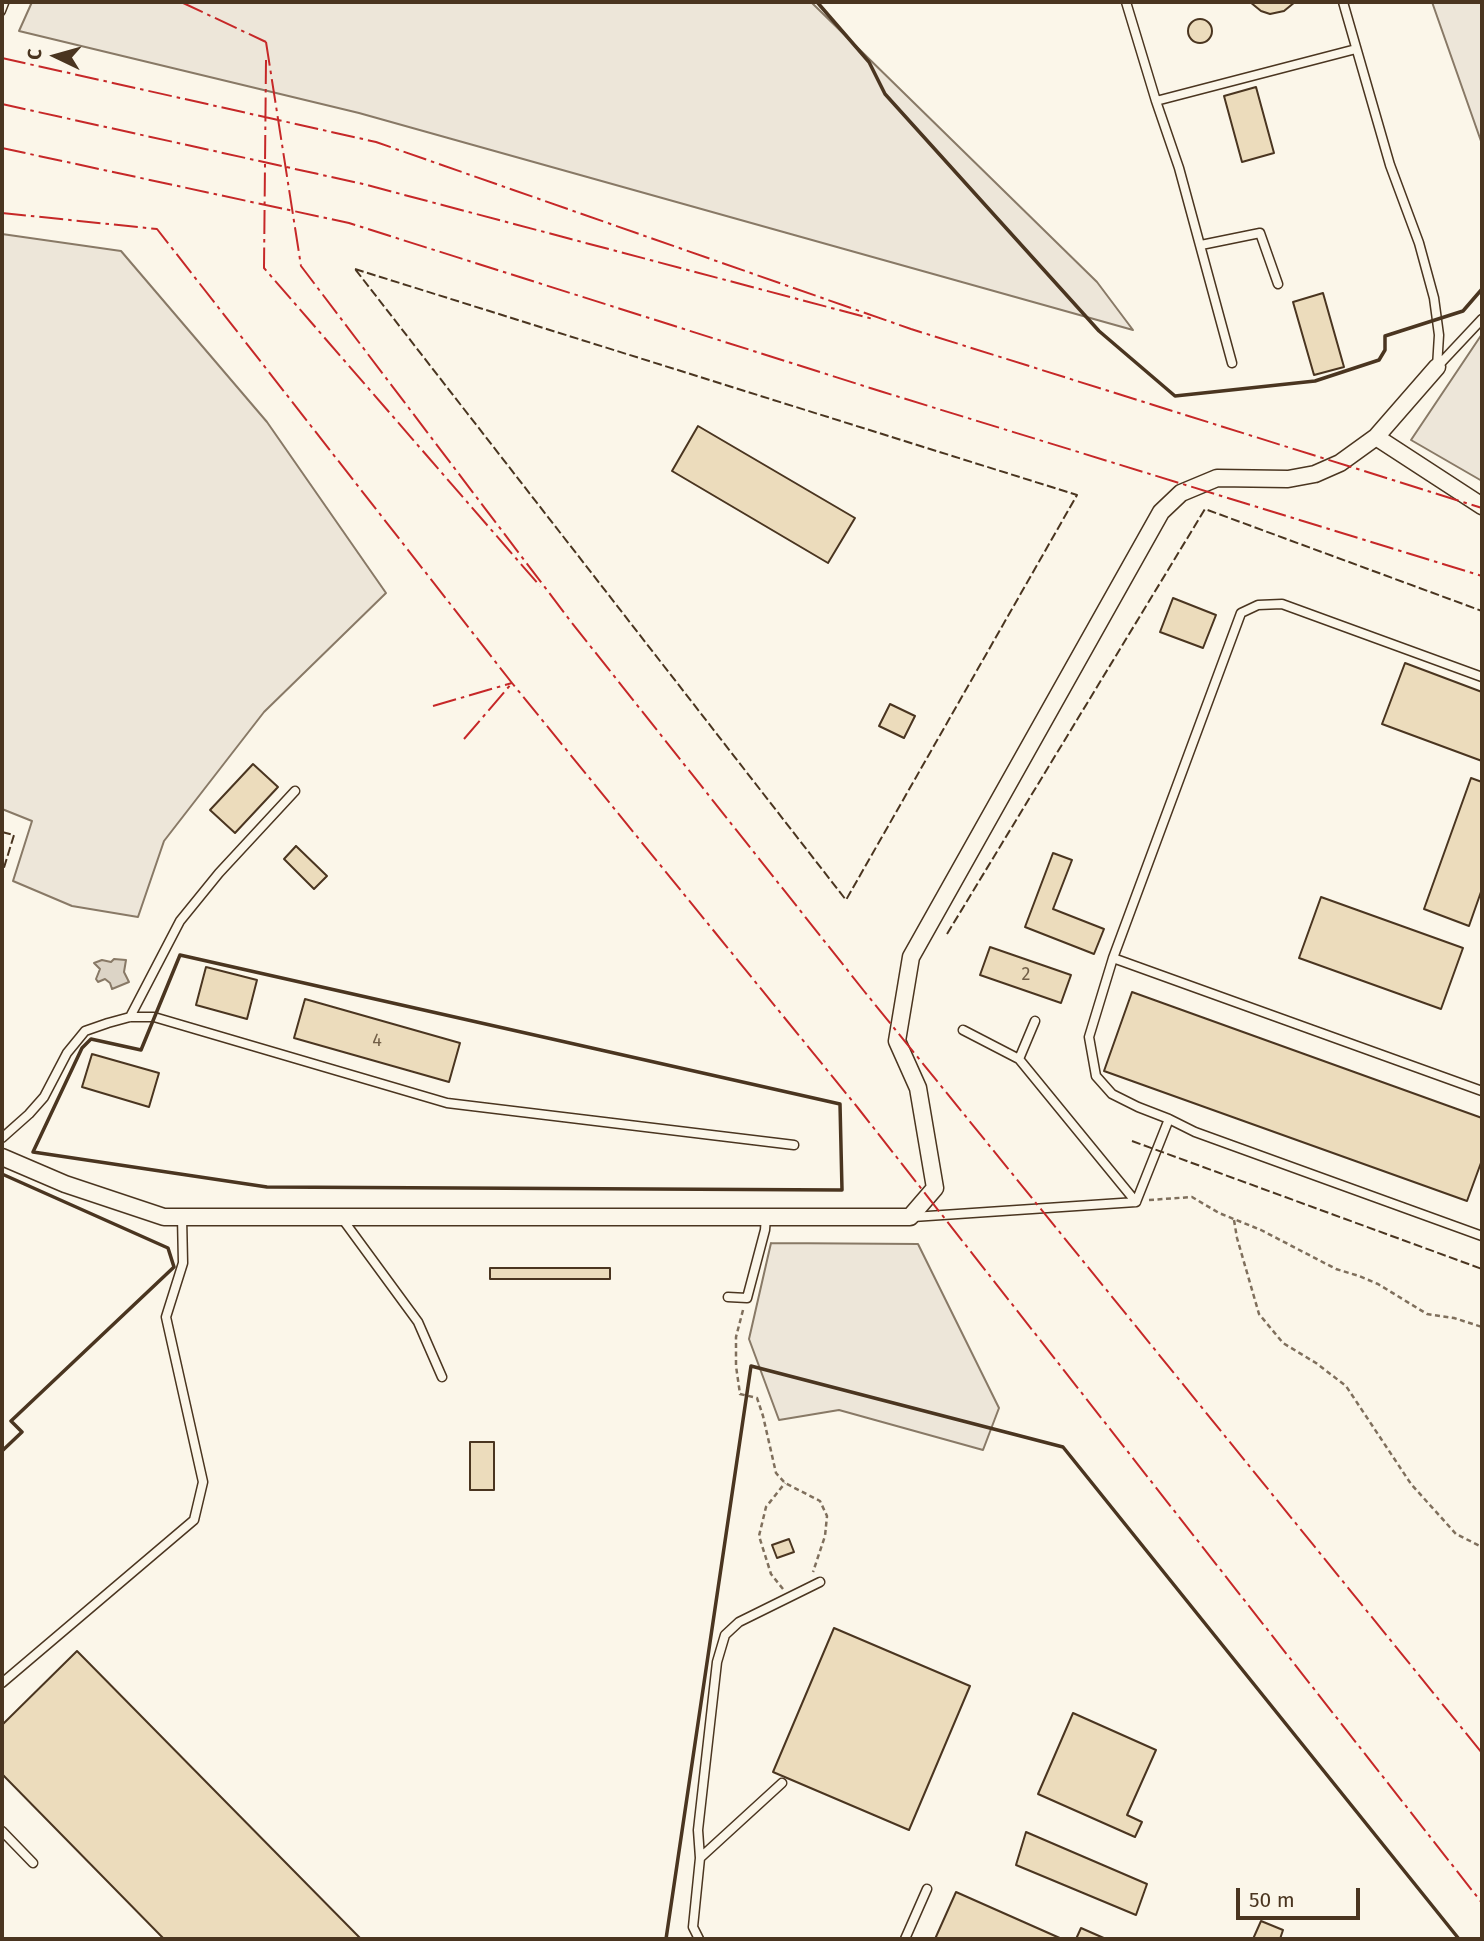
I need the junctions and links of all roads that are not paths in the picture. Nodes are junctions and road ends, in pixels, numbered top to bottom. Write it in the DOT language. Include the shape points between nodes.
graph roads {
  1 [pos="1126,2"];
  2 [pos="1343,2"];
  3 [pos="1356,49"];
  4 [pos="1156,101"];
  5 [pos="1201,245"];
  6 [pos="1278,284"];
  7 [pos="1482,319"];
  8 [pos="1232,363"];
  9 [pos="1437,367"];
  10 [pos="1376,437"];
  11 [pos="1482,506"];
  12 [pos="1482,677"];
  13 [pos="295,791"];
  14 [pos="1113,958"];
  15 [pos="130,1017"];
  16 [pos="1035,1021"];
  17 [pos="963,1030"];
  18 [pos="1019,1059"];
  19 [pos="1482,1091"];
  20 [pos="1169,1119"];
  21 [pos="2,1138"];
  22 [pos="794,1145"];
  23 [pos="2,1157"];
  24 [pos="1136,1202"];
  25 [pos="182,1217"];
  26 [pos="341,1217"];
  27 [pos="766,1217"];
  28 [pos="910,1217"];
  29 [pos="1482,1236"];
  30 [pos="728,1297"];
  31 [pos="442,1377"];
  32 [pos="820,1582"];
  33 [pos="2,1683"];
  34 [pos="782,1783"];
  35 [pos="2,1831"];
  36 [pos="699,1858"];
  37 [pos="33,1863"];
  38 [pos="927,1889"];
  39 [pos="699,1939"];
  40 [pos="905,1939"];
  1 -- 4 [label="lane"];
  2 -- 3 [label="lane"];
  3 -- 4 [label="lane"];
  3 -- 9 [label="lane" via="1434,298"];
  4 -- 5 [label="lane"];
  5 -- 6 [label="lane" via="1260,233"];
  5 -- 8 [label="lane"];
  7 -- 9 [label="lane"];
  9 -- 10 [label="street"];
  10 -- 11 [label="street"];
  10 -- 28 [label="street" via="1340,463 1315,474 1288,479 1217,478 1181,493 1161,512 911,957 897,1041 918,1088 935,1188"];
  12 -- 14 [label="lane" via="1282,604 1258,605 1241,613"];
  13 -- 15 [label="lane" via="180,921"];
  14 -- 19 [label="lane"];
  14 -- 20 [label="lane" via="1089,1037 1096,1076 1112,1094"];
  15 -- 21 [label="lane" via="85,1031 67,1053 44,1097"];
  15 -- 22 [label="lane" via="154,1017 447,1103"];
  16 -- 18 [label="lane"];
  17 -- 18 [label="lane"];
  18 -- 24 [label="lane"];
  20 -- 24 [label="lane"];
  20 -- 29 [label="lane"];
  23 -- 25 [label="street" via="65,1184 164,1217"];
  24 -- 28 [label="lane"];
  25 -- 26 [label="street"];
  25 -- 33 [label="lane" via="183,1263 166,1317 203,1482 194,1520"];
  26 -- 27 [label="street"];
  26 -- 31 [label="lane" via="418,1322"];
  27 -- 28 [label="street"];
  27 -- 30 [label="lane" via="747,1298"];
  32 -- 36 [label="lane" via="739,1622 725,1635 717,1662 698,1830"];
  34 -- 36 [label="lane"];
  35 -- 37 [label="lane"];
  36 -- 39 [label="lane" via="693,1927"];
  38 -- 40 [label="lane"];
}
